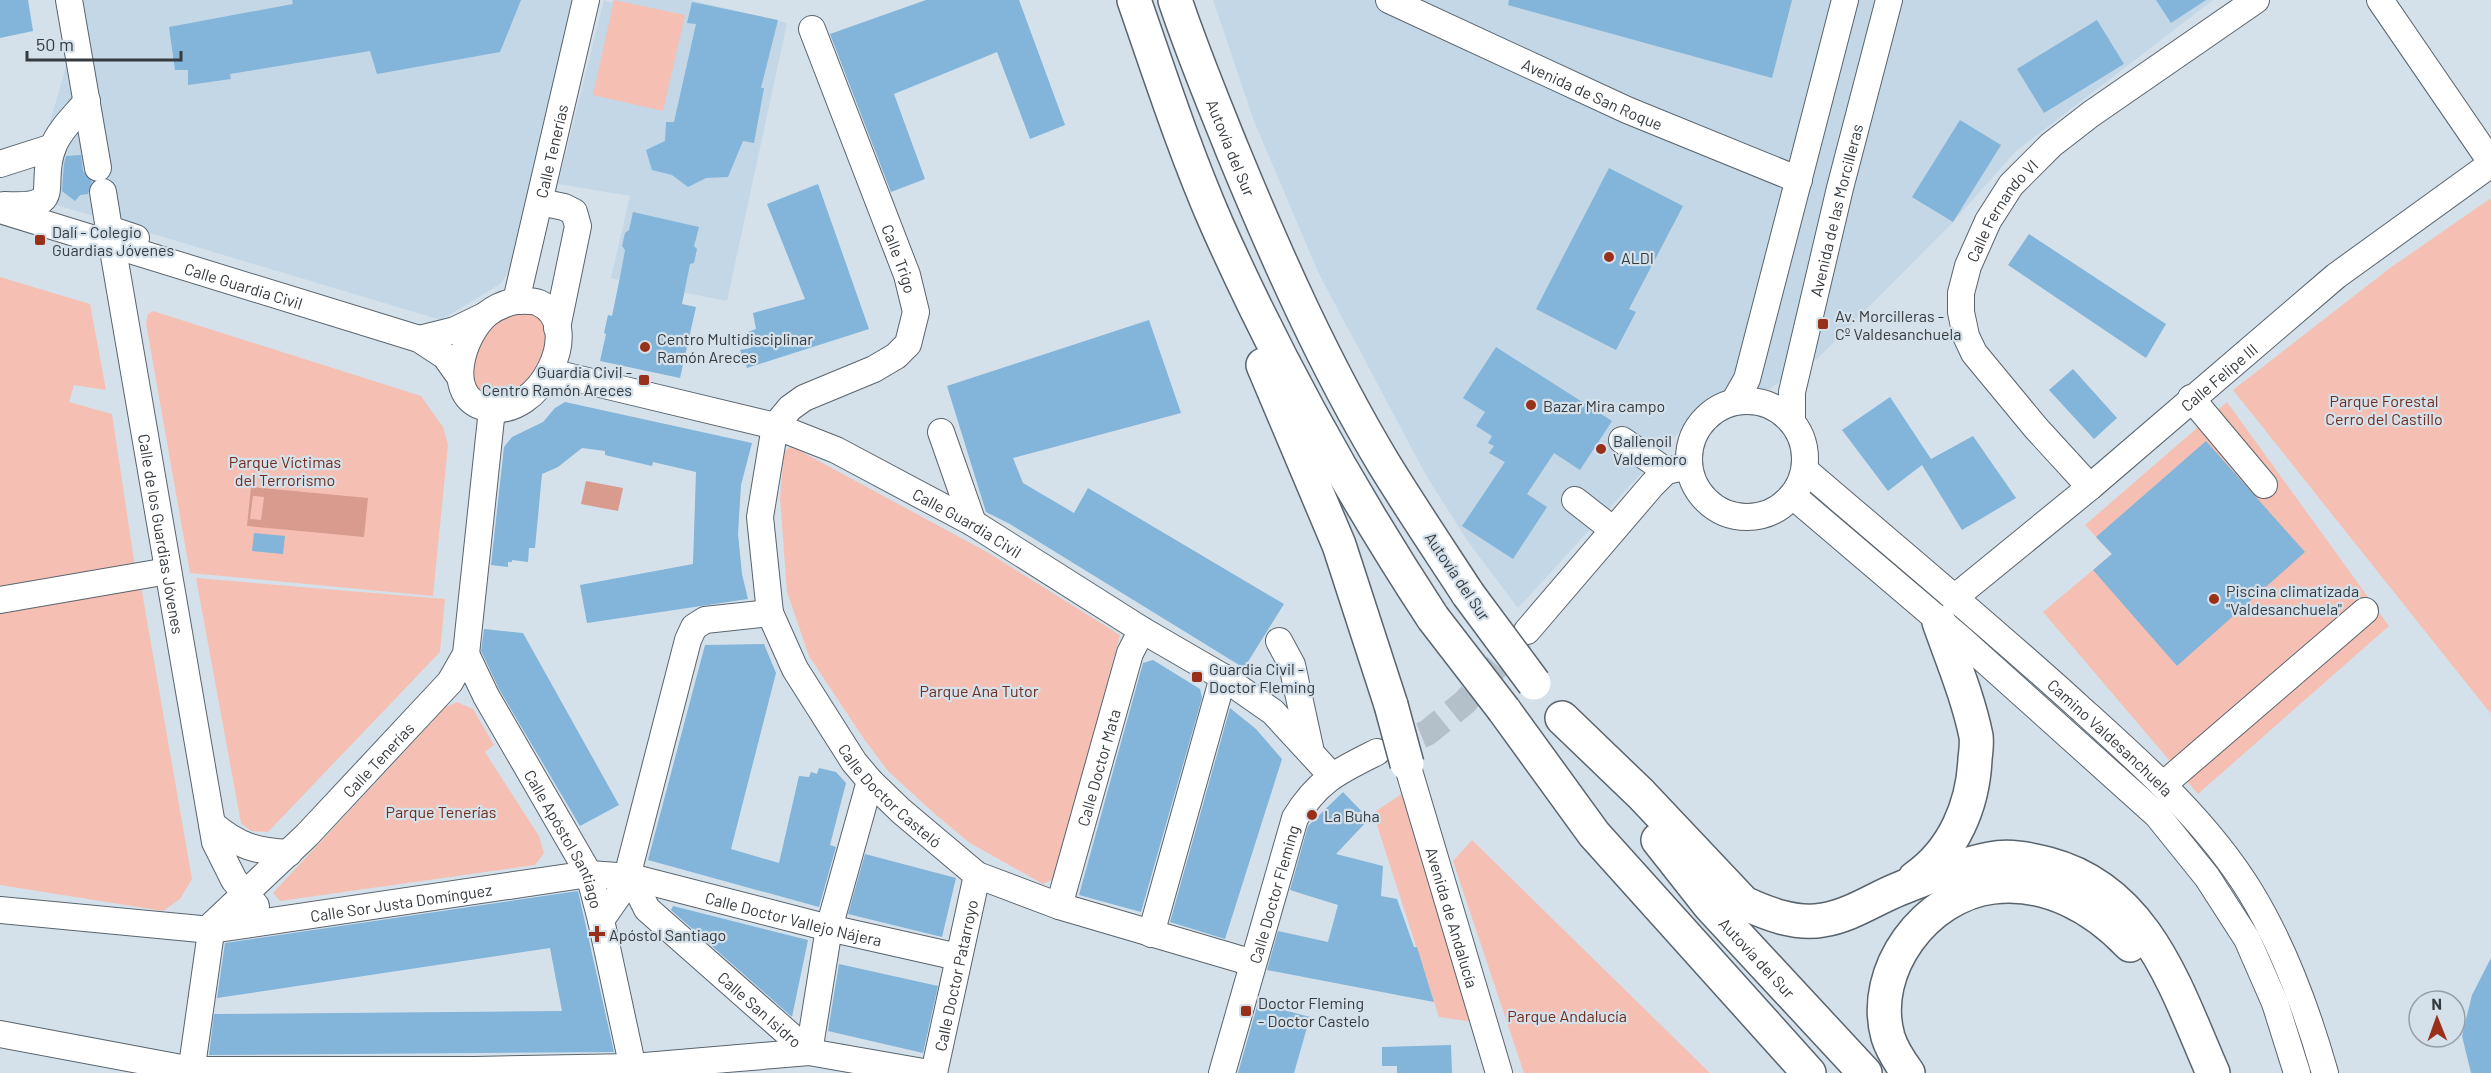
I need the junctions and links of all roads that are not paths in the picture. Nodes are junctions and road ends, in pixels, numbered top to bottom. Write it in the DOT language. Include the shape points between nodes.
graph roads {
  1 [pos="69,0"];
  2 [pos="586,0"];
  3 [pos="1134,0"];
  4 [pos="1175,0"];
  5 [pos="1187,0"];
  6 [pos="1389,0"];
  7 [pos="1845,0"];
  8 [pos="1889,0"];
  9 [pos="2256,0"];
  10 [pos="2380,0"];
  11 [pos="812,29"];
  12 [pos="1195,60"];
  13 [pos="87,101"];
  14 [pos="53,147"];
  15 [pos="2491,163"];
  16 [pos="0,164"];
  17 [pos="1799,180"];
  18 [pos="540,202"];
  19 [pos="0,205"];
  20 [pos="0,210"];
  21 [pos="1217,224"];
  22 [pos="112,244"];
  23 [pos="516,301"];
  24 [pos="326,310"];
  25 [pos="487,314"];
  26 [pos="557,328"];
  27 [pos="419,339"];
  28 [pos="550,372"];
  29 [pos="460,376"];
  30 [pos="2191,398"];
  31 [pos="1734,402"];
  32 [pos="492,409"];
  33 [pos="1792,421"];
  34 [pos="775,426"];
  35 [pos="941,432"];
  36 [pos="1622,440"];
  37 [pos="1677,469"];
  38 [pos="1805,470"];
  39 [pos="2264,485"];
  40 [pos="2090,487"];
  41 [pos="1793,496"];
  42 [pos="1575,500"];
  43 [pos="973,524"];
  44 [pos="1612,529"];
  45 [pos="168,571"];
  46 [pos="0,600"];
  47 [pos="1946,610"];
  48 [pos="2365,611"];
  49 [pos="770,613"];
  50 [pos="1142,630"];
  51 [pos="1527,631"];
  52 [pos="1280,641"];
  53 [pos="466,654"];
  54 [pos="1223,677"];
  55 [pos="441,692"];
  56 [pos="486,696"];
  57 [pos="1562,718"];
  58 [pos="1311,752"];
  59 [pos="1392,758"];
  60 [pos="1331,775"];
  61 [pos="870,781"];
  62 [pos="2164,784"];
  63 [pos="212,824"];
  64 [pos="289,853"];
  65 [pos="589,874"];
  66 [pos="977,876"];
  67 [pos="631,877"];
  68 [pos="1899,889"];
  69 [pos="244,894"];
  70 [pos="1059,906"];
  71 [pos="0,910"];
  72 [pos="601,920"];
  73 [pos="271,921"];
  74 [pos="829,928"];
  75 [pos="211,930"];
  76 [pos="1151,934"];
  77 [pos="958,957"];
  78 [pos="1253,963"];
  79 [pos="0,1035"];
  80 [pos="2198,1039"];
  81 [pos="809,1052"];
  82 [pos="634,1070"];
  83 [pos="475,1071"];
  84 [pos="191,1072"];
  85 [pos="932,1073"];
  86 [pos="1222,1073"];
  87 [pos="1499,1073"];
  88 [pos="1809,1073"];
  89 [pos="1865,1073"];
  90 [pos="1908,1073"];
  91 [pos="2213,1073"];
  92 [pos="2297,1073"];
  93 [pos="2325,1073"];
  1 -- 13 [label="street"];
  2 -- 18 [label="street, Calle Tenerías"];
  3 -- 21 [label="highway"];
  4 -- 12 [label="highway, Autovía del Sur"];
  5 -- 12 [label="highway"];
  6 -- 17 [label="street, Avenida de San Roque" via="1627,110"];
  7 -- 17 [label="street"];
  8 -- 33 [label="street, Avenida de las Morcilleras" via="1792,392"];
  9 -- 40 [label="street, Calle Fernando VI" via="2051,145 2011,185 1988,221 1968,266 1961,312 1974,353"];
  10 -- 15 [label="street"];
  11 -- 34 [label="street, Calle Trigo" via="907,275 916,312 908,344 896,356 804,398"];
  12 -- 57 [label="highway, Autovía del Sur, bridge" via="1262,222 1340,386 1384,464 1468,594"];
  13 -- 14 [label="street"];
  13 -- 24 [label="street" via="111,231 268,279 309,296"];
  14 -- 16 [label="street"];
  14 -- 19 [label="street" via="45,198 39,204"];
  15 -- 30 [label="street, Calle Felipe III" via="2336,276"];
  17 -- 31 [label="street" via="1747,380"];
  18 -- 23 [label="street, Calle Tenerías"];
  18 -- 26 [label="street" via="574,212 578,226"];
  20 -- 22 [label="street, Calle Guardia Civil"];
  21 -- 59 [label="highway, bridge" via="1233,295 1339,546 1391,705"];
  21 -- 88 [label="highway, bridge" via="1297,388 1381,538 1433,618 1594,834"];
  22 -- 24 [label="street, Calle Guardia Civil"];
  22 -- 45 [label="street, Calle de los Guardias Jóvenes"];
  23 -- 25 [label="street"];
  23 -- 26 [label="street" via="538,303 552,314"];
  24 -- 27 [label="street, Calle Guardia Civil"];
  25 -- 27 [label="street" via="455,330"];
  25 -- 29 [label="street" via="467,342"];
  26 -- 28 [label="street" via="557,350"];
  27 -- 29 [label="street, Calle Guardia Civil" via="445,356"];
  28 -- 32 [label="street" via="532,394 517,404"];
  28 -- 34 [label="street, Calle Guardia Civil"];
  29 -- 32 [label="street" via="470,397 479,406"];
  30 -- 39 [label="street"];
  30 -- 40 [label="street, Calle Felipe III"];
  31 -- 33 [label="street" via="1766,404"];
  31 -- 37 [label="street" via="1704,418"];
  32 -- 53 [label="street, Calle Tenerías"];
  33 -- 38 [label="street" via="1806,452"];
  34 -- 43 [label="street, Calle Guardia Civil" via="836,450"];
  34 -- 49 [label="street, Calle Doctor Casteló" via="760,517"];
  35 -- 43 [label="street"];
  36 -- 37 [label="street"];
  37 -- 41 [label="street" via="1705,501 1740,518 1760,517"];
  37 -- 44 [label="street"];
  38 -- 41 [label="street"];
  38 -- 47 [label="street, Camino Valdesanchuela"];
  40 -- 47 [label="street, Calle Felipe III"];
  41 -- 47 [label="street, Camino Valdesanchuela"];
  42 -- 44 [label="street"];
  43 -- 50 [label="street, Calle Guardia Civil"];
  44 -- 51 [label="street"];
  45 -- 46 [label="street"];
  45 -- 63 [label="street, Calle de los Guardias Jóvenes"];
  47 -- 62 [label="street, Camino Valdesanchuela" via="2037,669"];
  47 -- 68 [label="highway" via="1976,738 1974,774 1968,804 1952,840 1927,870"];
  47 -- 92 [label="street, Camino Valdesanchuela" via="2157,815 2207,877 2247,939 2275,1002"];
  48 -- 62 [label="street"];
  49 -- 61 [label="street, Calle Doctor Casteló" via="795,669"];
  49 -- 67 [label="street" via="705,620 694,627 630,865"];
  50 -- 54 [label="street, Calle Guardia Civil"];
  50 -- 70 [label="street, Calle Doctor Mata" via="1131,653"];
  52 -- 58 [label="street" via="1292,665"];
  53 -- 55 [label="street, Calle Tenerías"];
  53 -- 56 [label="street, Calle Apóstol Santiago"];
  54 -- 58 [label="street, Calle Guardia Civil" via="1273,712"];
  54 -- 76 [label="street"];
  55 -- 56 [label="street" via="458,688"];
  55 -- 64 [label="street, Calle Tenerías"];
  56 -- 65 [label="street, Calle Apóstol Santiago"];
  57 -- 68 [label="highway" via="1641,794 1744,903 1767,914 1823,920"];
  57 -- 89 [label="highway, Autovía del Sur" via="1710,906"];
  58 -- 60 [label="street, Calle Guardia Civil"];
  59 -- 60 [label="street, Calle Doctor Fleming"];
  59 -- 87 [label="street, Avenida de Andalucía"];
  60 -- 78 [label="street, Calle Doctor Fleming" via="1306,800 1295,818"];
  61 -- 66 [label="street, Calle Doctor Casteló"];
  61 -- 74 [label="street"];
  62 -- 93 [label="street, Camino Valdesanchuela" via="2229,861 2273,930 2300,994"];
  63 -- 64 [label="street" via="239,844"];
  63 -- 69 [label="street, Calle de los Guardias Jóvenes" via="223,861"];
  64 -- 69 [label="street, Calle Tenerías"];
  65 -- 67 [label="street, Calle Doctor Vallejo Nájera"];
  65 -- 72 [label="street, Calle Apóstol Santiago"];
  65 -- 73 [label="street, Calle Sor Justa Domínguez"];
  66 -- 70 [label="street, Calle Doctor Casteló"];
  66 -- 77 [label="street, Calle Doctor Patarroyo"];
  67 -- 72 [label="street"];
  67 -- 74 [label="street, Calle Doctor Vallejo Nájera"];
  67 -- 81 [label="street, Calle San Isidro" via="647,909"];
  68 -- 80 [label="highway" via="1991,859 2025,858 2095,883 2142,928 2173,980"];
  69 -- 73 [label="street, Calle de los Guardias Jóvenes"];
  69 -- 75 [label="street, Calle Tenerías"];
  70 -- 76 [label="street, Calle Doctor Casteló"];
  71 -- 75 [label="street, Calle Sor Justa Domínguez"];
  72 -- 82 [label="street, Calle Apóstol Santiago"];
  73 -- 75 [label="street, Calle Sor Justa Domínguez"];
  74 -- 77 [label="street, Calle Doctor Vallejo Nájera"];
  74 -- 81 [label="street"];
  75 -- 84 [label="street"];
  76 -- 78 [label="street, Calle Doctor Casteló"];
  77 -- 85 [label="street, Calle Doctor Patarroyo"];
  78 -- 86 [label="street, Calle Doctor Fleming"];
  79 -- 84 [label="street"];
  80 -- 90 [label="highway" via="2138,952 2113,927 2054,892 1993,886 1962,895 1931,915 1895,960 1886,988 1885,1012 1888,1037"];
  80 -- 91 [label="highway"];
  81 -- 82 [label="street"];
  81 -- 85 [label="street, Calle San Isidro"];
  82 -- 83 [label="street"];
  83 -- 84 [label="street"];
}
